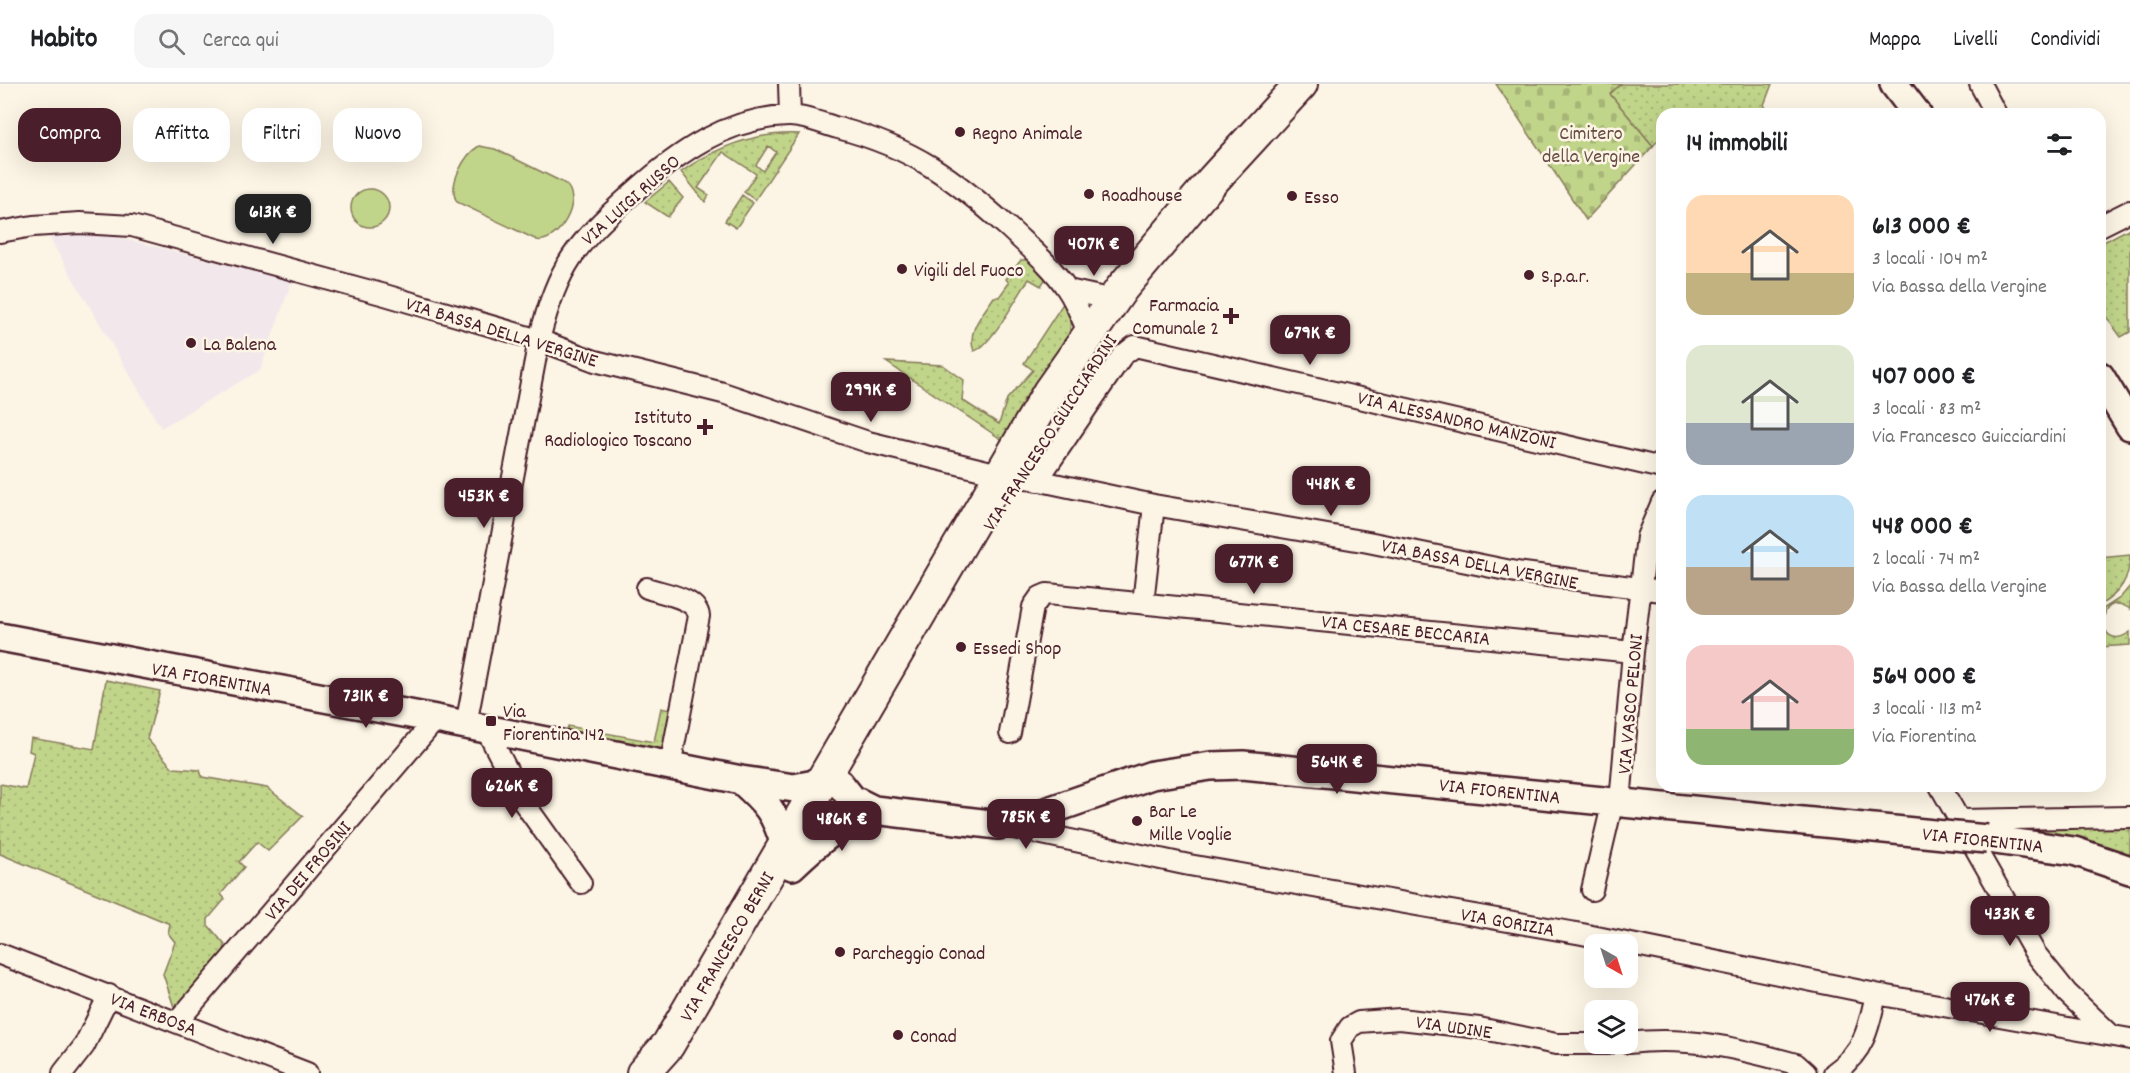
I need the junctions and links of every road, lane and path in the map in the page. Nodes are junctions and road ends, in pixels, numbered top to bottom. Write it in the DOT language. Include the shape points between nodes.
graph roads {
  1 [pos="789,84"];
  2 [pos="1302,84"];
  3 [pos="1325,84"];
  4 [pos="1894,84"];
  5 [pos="1980,84"];
  6 [pos="1912,108"];
  7 [pos="1993,108"];
  8 [pos="790,116"];
  9 [pos="2130,211"];
  10 [pos="2106,223"];
  11 [pos="0,232"];
  12 [pos="1068,290"];
  13 [pos="1113,300"];
  14 [pos="1089,334"];
  15 [pos="539,340"];
  16 [pos="2106,386"];
  17 [pos="2106,400"];
  18 [pos="2127,421"];
  19 [pos="1656,467"];
  20 [pos="1018,477"];
  21 [pos="1154,505"];
  22 [pos="1656,516"];
  23 [pos="647,588"];
  24 [pos="1640,588"];
  25 [pos="1656,590"];
  26 [pos="1143,603"];
  27 [pos="0,637"];
  28 [pos="1633,652"];
  29 [pos="436,719"];
  30 [pos="476,727"];
  31 [pos="1010,733"];
  32 [pos="670,766"];
  33 [pos="741,780"];
  34 [pos="830,783"];
  35 [pos="1942,792"];
  36 [pos="1617,802"];
  37 [pos="874,810"];
  38 [pos="1046,812"];
  39 [pos="2130,817"];
  40 [pos="998,825"];
  41 [pos="1952,828"];
  42 [pos="1063,839"];
  43 [pos="788,856"];
  44 [pos="2130,870"];
  45 [pos="581,883"];
  46 [pos="1592,890"];
  47 [pos="0,954"];
  48 [pos="1876,994"];
  49 [pos="109,995"];
  50 [pos="178,1021"];
  51 [pos="2121,1037"];
  52 [pos="1638,1041"];
  53 [pos="1584,1044"];
  54 [pos="63,1073"];
  55 [pos="307,1073"];
  56 [pos="643,1073"];
  57 [pos="672,1073"];
  58 [pos="1346,1073"];
  59 [pos="1806,1073"];
  60 [pos="1834,1073"];
  1 -- 8 [label="street"];
  2 -- 13 [label="main road, VIA FRANCESCO GUICCIARDINI" via="1165,236"];
  3 -- 20 [label="main road, VIA FRANCESCO GUICCIARDINI" via="1151,282"];
  4 -- 6 [label="main road"];
  5 -- 7 [label="street"];
  8 -- 12 [label="street, VIA LUIGI RUSSO" via="868,137 942,171 1036,254"];
  8 -- 15 [label="street, VIA LUIGI RUSSO" via="737,126 689,147 600,222 561,272"];
  9 -- 10 [label="street"];
  11 -- 15 [label="street, VIA BASSA DELLA VERGINE" via="81,223 132,226"];
  12 -- 13 [label="street"];
  12 -- 14 [label="street, VIA LUIGI RUSSO"];
  13 -- 14 [label="main road, VIA FRANCESCO GUICCIARDINI"];
  14 -- 20 [label="main road, VIA FRANCESCO GUICCIARDINI"];
  15 -- 20 [label="street, VIA BASSA DELLA VERGINE" via="595,361 723,393 868,442"];
  15 -- 30 [label="street, VIA LUIGI RUSSO"];
  16 -- 18 [label="main road"];
  17 -- 18 [label="main road"];
  19 -- 20 [label="street, VIA ALESSANDRO MANZONI" via="1135,346 1122,356"];
  20 -- 21 [label="street, VIA BASSA DELLA VERGINE"];
  20 -- 34 [label="main road, VIA FRANCESCO GUICCIARDINI"];
  21 -- 24 [label="street, VIA BASSA DELLA VERGINE" via="1516,572"];
  21 -- 26 [label="street"];
  22 -- 24 [label="street, VIA VASCO PELONI" via="1647,537"];
  23 -- 32 [label="street" via="693,604 699,616"];
  24 -- 25 [label="street, VIA BASSA DELLA VERGINE"];
  24 -- 28 [label="street, VIA VASCO PELONI"];
  26 -- 28 [label="street, VIA CESARE BECCARIA"];
  26 -- 31 [label="street, VIA CESARE BECCARIA" via="1060,594 1041,597 1033,607"];
  27 -- 29 [label="main road, VIA FIORENTINA"];
  28 -- 36 [label="street, VIA VASCO PELONI"];
  29 -- 30 [label="main road, VIA FIORENTINA"];
  29 -- 50 [label="street, VIA DEI FROSINI"];
  30 -- 32 [label="main road, VIA FIORENTINA"];
  30 -- 45 [label="street"];
  32 -- 33 [label="main road, VIA FIORENTINA"];
  33 -- 34 [label="main road, VIA FIORENTINA" via="794,788"];
  33 -- 43 [label="main road" via="774,814"];
  34 -- 37 [label="main road, VIA FIORENTINA"];
  34 -- 43 [label="main road, VIA FRANCESCO BERNI"];
  35 -- 41 [label="street"];
  36 -- 38 [label="main road, VIA FIORENTINA" via="1295,768 1212,766 1152,775"];
  36 -- 41 [label="main road, VIA FIORENTINA"];
  36 -- 46 [label="street, VIA VASCO PELONI"];
  37 -- 40 [label="main road, VIA FIORENTINA"];
  37 -- 43 [label="main road"];
  38 -- 40 [label="main road, VIA FIORENTINA"];
  38 -- 42 [label="street"];
  39 -- 41 [label="street"];
  40 -- 42 [label="street, VIA GORIZIA"];
  41 -- 44 [label="main road, VIA FIORENTINA, bridge" via="1987,839 2074,851"];
  41 -- 51 [label="street" via="2067,993"];
  42 -- 48 [label="street, VIA GORIZIA" via="1582,934"];
  43 -- 56 [label="main road, VIA FRANCESCO BERNI" via="668,1045"];
  43 -- 57 [label="main road, VIA FRANCESCO BERNI"];
  47 -- 49 [label="street, VIA ERBOSA"];
  48 -- 51 [label="street, VIA GORIZIA"];
  48 -- 60 [label="street" via="1866,1040"];
  49 -- 50 [label="street, VIA ERBOSA"];
  49 -- 54 [label="street" via="84,1046"];
  50 -- 55 [label="street, VIA ERBOSA"];
  52 -- 59 [label="street" via="1694,1041 1796,1064"];
  53 -- 58 [label="street, VIA UDINE" via="1556,1044 1463,1026 1371,1019 1350,1028 1341,1041"];
}
